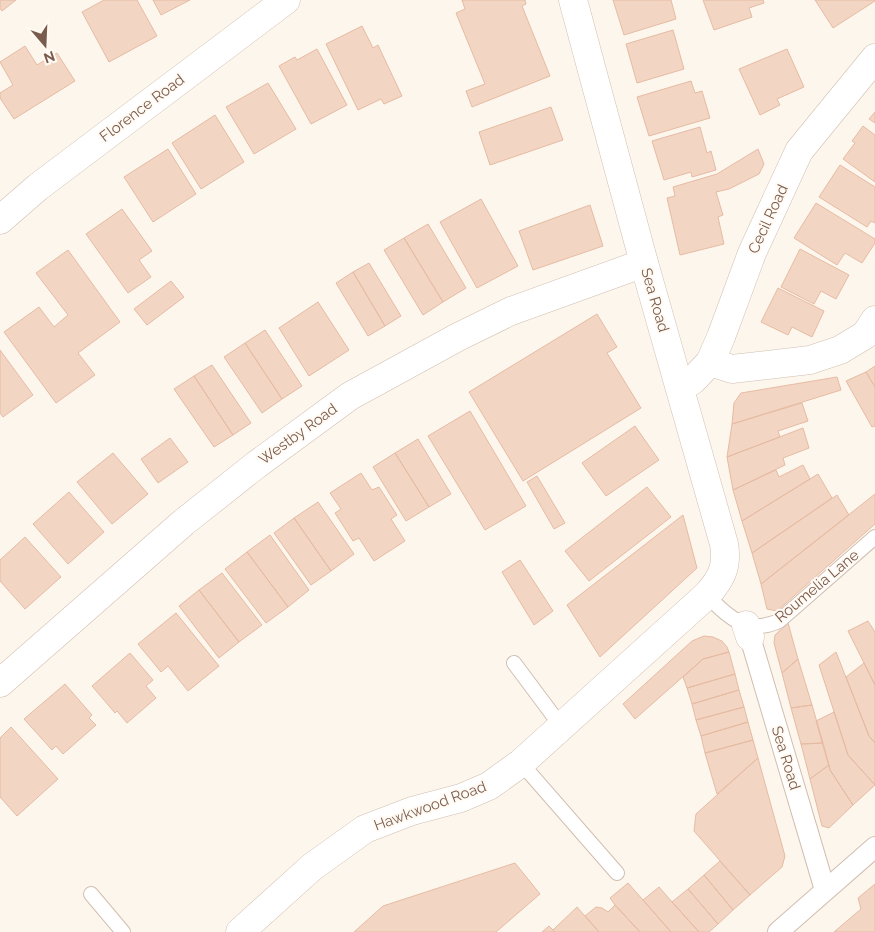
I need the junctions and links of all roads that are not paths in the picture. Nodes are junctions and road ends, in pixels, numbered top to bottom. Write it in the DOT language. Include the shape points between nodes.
graph roads {
  1 [pos="286,0"];
  2 [pos="573,0"];
  3 [pos="875,58"];
  4 [pos="0,220"];
  5 [pos="644,264"];
  6 [pos="875,320"];
  7 [pos="710,362"];
  8 [pos="680,388"];
  9 [pos="875,537"];
  10 [pos="707,595"];
  11 [pos="748,631"];
  12 [pos="514,663"];
  13 [pos="0,684"];
  14 [pos="561,726"];
  15 [pos="521,763"];
  16 [pos="875,847"];
  17 [pos="617,873"];
  18 [pos="825,890"];
  19 [pos="91,894"];
  20 [pos="123,932"];
  21 [pos="240,932"];
  22 [pos="778,932"];
  1 -- 4 [label="street, Florence Road" via="53,176"];
  2 -- 5 [label="street, Sea Road"];
  3 -- 7 [label="street, Cecil Road" via="800,151 752,253"];
  5 -- 8 [label="street, Sea Road"];
  5 -- 13 [label="street, Westby Road" via="511,311 350,396 256,464 184,522"];
  6 -- 7 [label="street" via="865,335 840,350 810,360 732,369"];
  7 -- 8 [label="street, Cecil Road"];
  8 -- 10 [label="street, Sea Road" via="727,557 718,582"];
  9 -- 11 [label="lane, Roumelia Lane" via="779,621"];
  10 -- 11 [label="lane" via="720,610"];
  10 -- 14 [label="street, Hawkwood Road"];
  11 -- 18 [label="street, Sea Road"];
  12 -- 14 [label="lane"];
  14 -- 15 [label="street, Hawkwood Road"];
  15 -- 17 [label="lane"];
  15 -- 21 [label="street, Hawkwood Road" via="489,786 365,829 312,867"];
  16 -- 18 [label="street"];
  18 -- 22 [label="street"];
  19 -- 20 [label="lane"];
}
